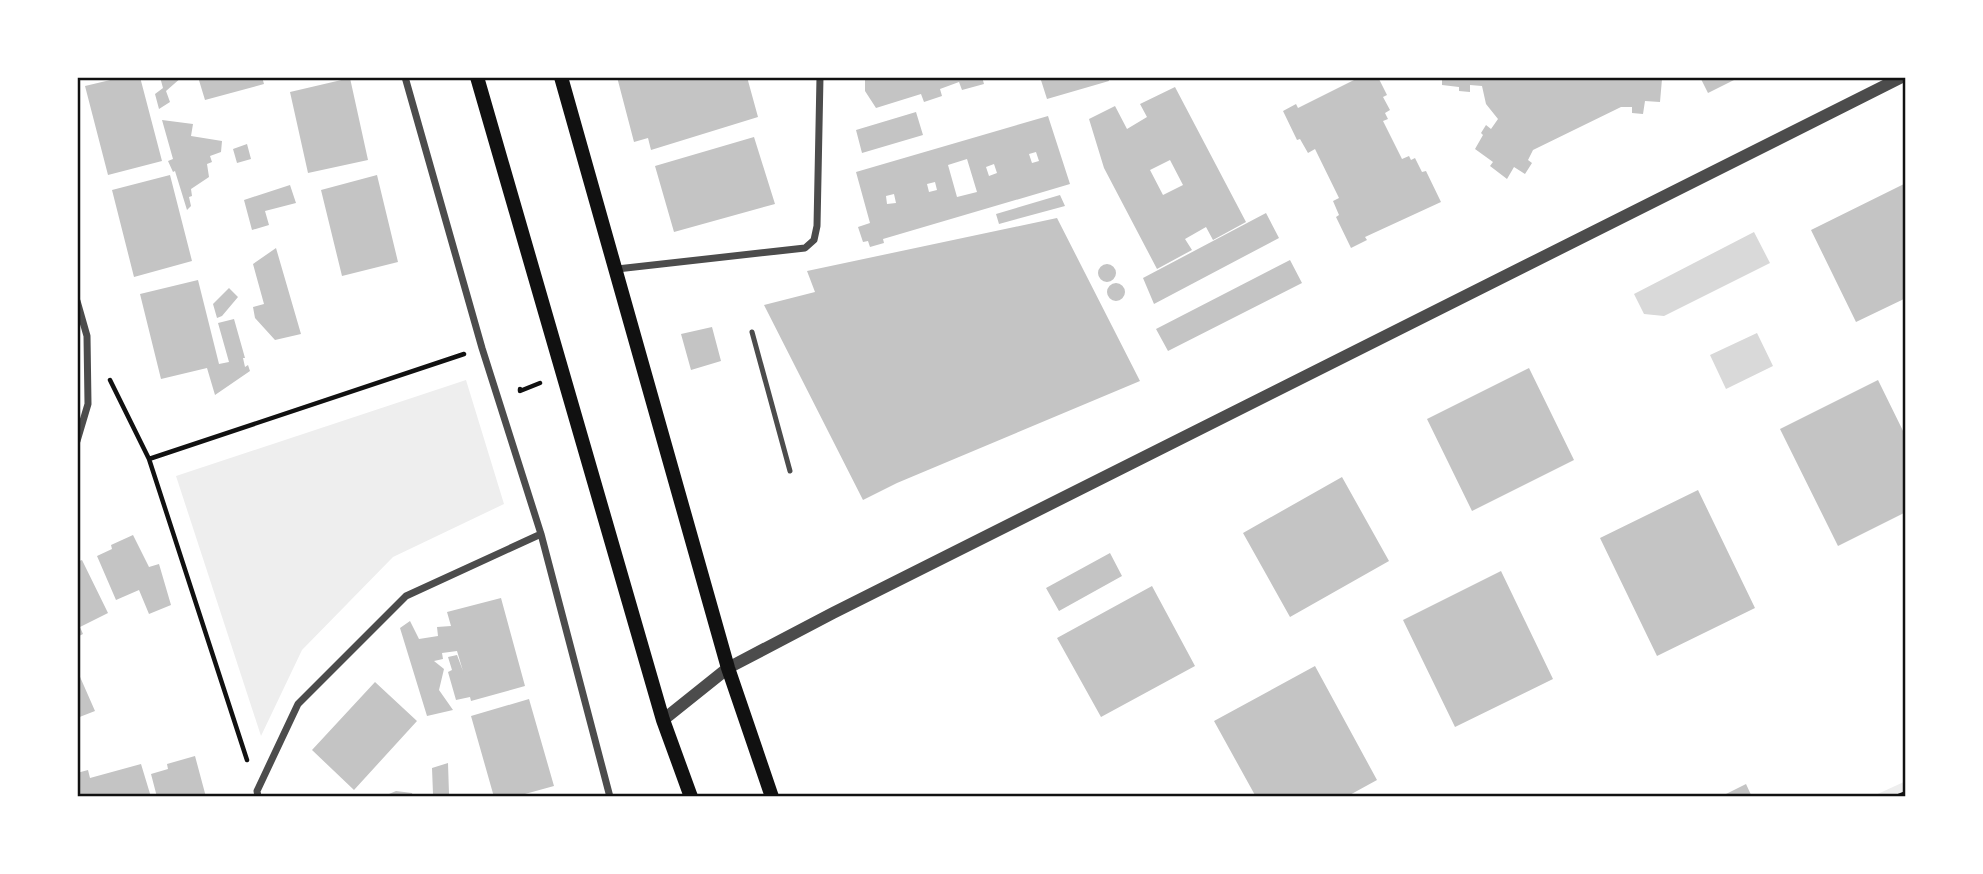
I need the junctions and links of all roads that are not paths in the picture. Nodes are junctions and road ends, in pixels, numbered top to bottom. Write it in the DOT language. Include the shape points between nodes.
graph roads {
  1 [pos="405,77"];
  2 [pos="477,77"];
  3 [pos="561,77"];
  4 [pos="820,77"];
  5 [pos="1902,77"];
  6 [pos="617,270"];
  7 [pos="77,301"];
  8 [pos="752,332"];
  9 [pos="77,441"];
  10 [pos="790,471"];
  11 [pos="541,534"];
  12 [pos="728,668"];
  13 [pos="663,720"];
  14 [pos="257,794"];
  15 [pos="610,797"];
  16 [pos="691,797"];
  17 [pos="772,797"];
  1 -- 11 [label="street"];
  2 -- 13 [label="main road"];
  3 -- 6 [label="main road"];
  4 -- 6 [label="street" via="814,240 805,248"];
  5 -- 12 [label="street"];
  6 -- 12 [label="main road"];
  7 -- 9 [label="street" via="87,336 88,404"];
  8 -- 10 [label="lane"];
  11 -- 14 [label="street" via="406,596 298,704"];
  11 -- 15 [label="street"];
  12 -- 13 [label="street"];
  12 -- 17 [label="main road"];
  13 -- 16 [label="main road"];
}
